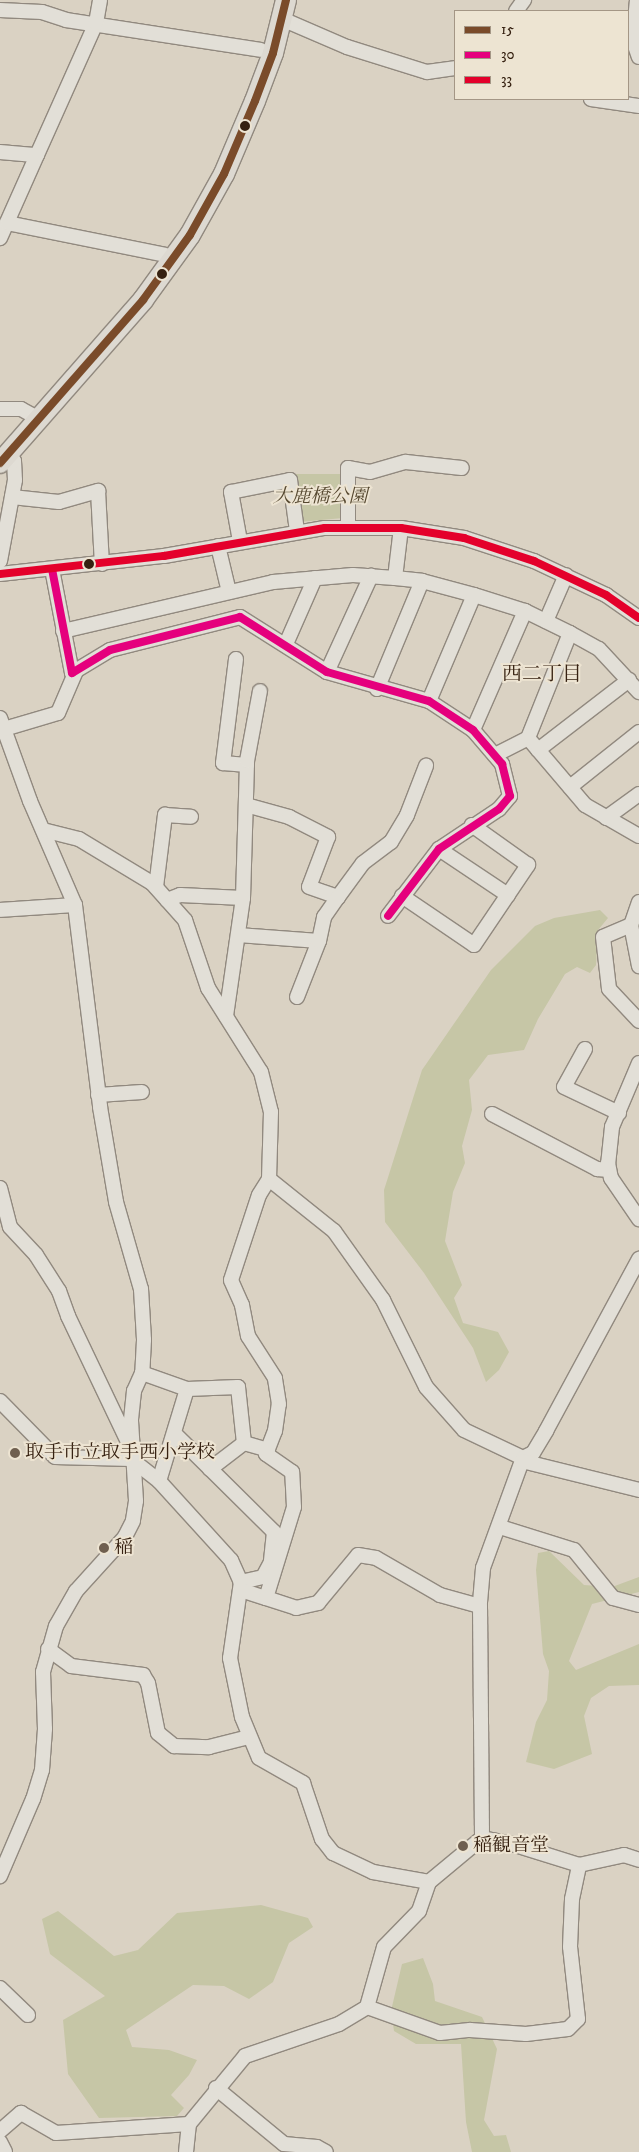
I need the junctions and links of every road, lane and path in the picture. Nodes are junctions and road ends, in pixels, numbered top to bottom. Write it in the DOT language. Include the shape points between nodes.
graph roads {
  1 [pos="100,0"];
  2 [pos="273,0"];
  3 [pos="637,0"];
  4 [pos="284,9"];
  5 [pos="0,10"];
  6 [pos="638,14"];
  7 [pos="96,23"];
  8 [pos="261,50"];
  9 [pos="639,57"];
  10 [pos="454,68"];
  11 [pos="601,100"];
  12 [pos="639,104"];
  13 [pos="0,152"];
  14 [pos="37,155"];
  15 [pos="7,223"];
  16 [pos="0,238"];
  17 [pos="165,255"];
  18 [pos="0,409"];
  19 [pos="32,415"];
  20 [pos="3,453"];
  21 [pos="462,468"];
  22 [pos="12,497"];
  23 [pos="348,526"];
  24 [pos="401,528"];
  25 [pos="297,531"];
  26 [pos="240,541"];
  27 [pos="218,546"];
  28 [pos="0,561"];
  29 [pos="102,564"];
  30 [pos="52,569"];
  31 [pos="0,574"];
  32 [pos="566,574"];
  33 [pos="371,576"];
  34 [pos="316,578"];
  35 [pos="395,578"];
  36 [pos="422,581"];
  37 [pos="229,592"];
  38 [pos="474,595"];
  39 [pos="525,611"];
  40 [pos="639,618"];
  41 [pos="546,621"];
  42 [pos="63,631"];
  43 [pos="570,633"];
  44 [pos="286,644"];
  45 [pos="236,659"];
  46 [pos="76,671"];
  47 [pos="327,672"];
  48 [pos="628,680"];
  49 [pos="377,689"];
  50 [pos="260,690"];
  51 [pos="639,692"];
  52 [pos="428,701"];
  53 [pos="2,724"];
  54 [pos="472,730"];
  55 [pos="639,732"];
  56 [pos="528,738"];
  57 [pos="538,750"];
  58 [pos="495,755"];
  59 [pos="247,765"];
  60 [pos="426,766"];
  61 [pos="570,787"];
  62 [pos="639,794"];
  63 [pos="246,805"];
  64 [pos="191,817"];
  65 [pos="606,818"];
  66 [pos="472,824"];
  67 [pos="43,830"];
  68 [pos="639,836"];
  69 [pos="439,849"];
  70 [pos="156,887"];
  71 [pos="508,895"];
  72 [pos="402,896"];
  73 [pos="338,897"];
  74 [pos="243,898"];
  75 [pos="167,900"];
  76 [pos="639,902"];
  77 [pos="75,905"];
  78 [pos="0,910"];
  79 [pos="388,916"];
  80 [pos="632,925"];
  81 [pos="238,935"];
  82 [pos="319,940"];
  83 [pos="639,966"];
  84 [pos="297,997"];
  85 [pos="226,1016"];
  86 [pos="639,1021"];
  87 [pos="585,1049"];
  88 [pos="639,1063"];
  89 [pos="142,1092"];
  90 [pos="98,1095"];
  91 [pos="619,1113"];
  92 [pos="492,1114"];
  93 [pos="610,1170"];
  94 [pos="269,1179"];
  95 [pos="0,1188"];
  96 [pos="639,1219"];
  97 [pos="639,1259"];
  98 [pos="142,1373"];
  99 [pos="187,1389"];
  100 [pos="0,1401"];
  101 [pos="175,1434"];
  102 [pos="244,1443"];
  103 [pos="268,1450"];
  104 [pos="131,1453"];
  105 [pos="522,1460"];
  106 [pos="210,1469"];
  107 [pos="159,1480"];
  108 [pos="639,1490"];
  109 [pos="500,1527"];
  110 [pos="241,1586"];
  111 [pos="266,1598"];
  112 [pos="639,1604"];
  113 [pos="480,1606"];
  114 [pos="48,1649"];
  115 [pos="249,1736"];
  116 [pos="482,1838"];
  117 [pos="639,1860"];
  118 [pos="579,1865"];
  119 [pos="0,1876"];
  120 [pos="430,1882"];
  121 [pos="0,1988"];
  122 [pos="367,2007"];
  123 [pos="28,2015"];
  124 [pos="216,2088"];
  125 [pos="189,2124"];
  126 [pos="0,2131"];
  127 [pos="0,2142"];
  128 [pos="5,2152"];
  129 [pos="186,2152"];
  130 [pos="326,2152"];
  1 -- 7 [label="street"];
  2 -- 8 [label="highway"];
  3 -- 6 [label="street"];
  4 -- 10 [label="street" via="347,47 427,72"];
  4 -- 19 [label="highway" via="273,53 240,138 190,234 143,300"];
  5 -- 7 [label="street" via="35,11 66,20"];
  6 -- 9 [label="street" via="633,40"];
  7 -- 8 [label="street"];
  7 -- 14 [label="street"];
  8 -- 17 [label="highway" via="212,166"];
  11 -- 12 [label="street"];
  13 -- 14 [label="street"];
  14 -- 15 [label="street"];
  15 -- 16 [label="street"];
  15 -- 17 [label="street"];
  17 -- 19 [label="highway"];
  18 -- 19 [label="street" via="10,407"];
  19 -- 20 [label="highway"];
  20 -- 22 [label="street" via="15,471"];
  21 -- 23 [label="street" via="406,462 370,472 348,468"];
  22 -- 28 [label="street"];
  22 -- 29 [label="street" via="59,502 98,491"];
  23 -- 24 [label="street"];
  23 -- 25 [label="street"];
  24 -- 32 [label="street" via="488,545"];
  24 -- 35 [label="street"];
  25 -- 26 [label="street"];
  25 -- 26 [label="street" via="290,480 231,492"];
  26 -- 27 [label="street"];
  27 -- 29 [label="street"];
  27 -- 37 [label="street"];
  29 -- 30 [label="street"];
  30 -- 31 [label="street"];
  30 -- 42 [label="street"];
  32 -- 40 [label="street" via="606,595"];
  32 -- 41 [label="street"];
  33 -- 34 [label="street"];
  33 -- 35 [label="street"];
  33 -- 47 [label="street"];
  34 -- 37 [label="street" via="273,582"];
  34 -- 44 [label="street"];
  35 -- 36 [label="street"];
  36 -- 38 [label="street"];
  36 -- 49 [label="street"];
  37 -- 42 [label="street"];
  38 -- 39 [label="street"];
  38 -- 52 [label="street"];
  39 -- 41 [label="street"];
  39 -- 54 [label="street"];
  41 -- 43 [label="street"];
  42 -- 46 [label="street" via="72,673"];
  43 -- 48 [label="street" via="599,649"];
  43 -- 56 [label="street"];
  44 -- 46 [label="street" via="240,617 110,650"];
  44 -- 47 [label="street"];
  45 -- 59 [label="street" via="223,763"];
  46 -- 53 [label="street" via="58,713"];
  47 -- 49 [label="street"];
  48 -- 51 [label="street"];
  48 -- 57 [label="street"];
  49 -- 52 [label="street"];
  50 -- 59 [label="street"];
  52 -- 54 [label="street"];
  53 -- 67 [label="street"];
  54 -- 58 [label="street"];
  55 -- 61 [label="street"];
  56 -- 57 [label="street"];
  56 -- 58 [label="street"];
  57 -- 61 [label="street"];
  58 -- 66 [label="street" via="502,764 510,796 499,809"];
  59 -- 63 [label="street"];
  60 -- 73 [label="street" via="407,815 391,842 363,863"];
  61 -- 65 [label="street" via="585,805"];
  62 -- 65 [label="street"];
  63 -- 73 [label="street" via="289,817 328,837 309,888"];
  63 -- 74 [label="street"];
  64 -- 70 [label="street" via="165,815"];
  65 -- 68 [label="street"];
  66 -- 69 [label="street"];
  66 -- 71 [label="street" via="528,865"];
  67 -- 70 [label="street" via="79,839"];
  67 -- 77 [label="street"];
  69 -- 71 [label="street"];
  69 -- 72 [label="street"];
  70 -- 75 [label="street"];
  71 -- 72 [label="street" via="474,945"];
  72 -- 79 [label="street"];
  73 -- 82 [label="street" via="324,917"];
  74 -- 75 [label="street" via="180,895"];
  74 -- 81 [label="street"];
  75 -- 85 [label="street" via="185,920 208,988"];
  76 -- 80 [label="street"];
  77 -- 78 [label="street"];
  77 -- 90 [label="street"];
  80 -- 83 [label="street"];
  80 -- 86 [label="street" via="603,937 608,989"];
  81 -- 82 [label="street"];
  81 -- 85 [label="street"];
  82 -- 84 [label="street"];
  85 -- 94 [label="street" via="261,1072 271,1112"];
  87 -- 91 [label="street" via="564,1087"];
  88 -- 91 [label="street"];
  89 -- 90 [label="street"];
  90 -- 98 [label="street" via="116,1202 140,1289 144,1340"];
  91 -- 93 [label="street" via="612,1127"];
  92 -- 93 [label="street" via="597,1169"];
  93 -- 96 [label="street" via="611,1178"];
  94 -- 103 [label="street" via="259,1195 231,1280 242,1305 248,1336 275,1378 279,1404 275,1432"];
  94 -- 105 [label="street" via="334,1231 383,1300 426,1387 464,1430"];
  95 -- 104 [label="street" via="10,1227 36,1255 60,1291 68,1316"];
  97 -- 105 [label="street" via="546,1431 533,1453"];
  98 -- 99 [label="street"];
  98 -- 104 [label="street" via="134,1391"];
  99 -- 101 [label="street"];
  99 -- 102 [label="street" via="238,1387"];
  100 -- 104 [label="street" via="55,1457"];
  101 -- 106 [label="street"];
  101 -- 107 [label="street"];
  102 -- 103 [label="street"];
  102 -- 106 [label="street"];
  103 -- 111 [label="street" via="266,1454 292,1472 294,1507"];
  104 -- 107 [label="street"];
  104 -- 114 [label="street" via="136,1501 133,1521 125,1537 76,1591"];
  105 -- 108 [label="street"];
  105 -- 109 [label="street"];
  106 -- 110 [label="street" via="274,1532 271,1562 263,1577"];
  107 -- 110 [label="street" via="231,1560"];
  109 -- 112 [label="street" via="574,1550 612,1598"];
  109 -- 113 [label="street" via="483,1568"];
  110 -- 111 [label="street"];
  110 -- 115 [label="street" via="230,1658 235,1694"];
  111 -- 113 [label="street" via="296,1608 318,1604 358,1555 376,1558 440,1595"];
  113 -- 116 [label="street"];
  114 -- 115 [label="street" via="71,1666 143,1675 158,1733 174,1746 209,1747"];
  114 -- 119 [label="street" via="43,1672 45,1729 42,1770"];
  115 -- 120 [label="street" via="264,1762 303,1783 322,1839 333,1853 373,1872"];
  116 -- 118 [label="street"];
  116 -- 120 [label="street"];
  117 -- 118 [label="street" via="624,1855"];
  118 -- 122 [label="street" via="572,1899 570,1947 578,2019 568,2029 526,2034 470,2030 440,2033"];
  120 -- 122 [label="street" via="419,1911 384,1947"];
  121 -- 123 [label="street"];
  122 -- 124 [label="street" via="340,2024 245,2056"];
  124 -- 125 [label="street"];
  124 -- 130 [label="street" via="284,2144 317,2147"];
  125 -- 126 [label="street" via="56,2133 21,2113"];
  125 -- 129 [label="street"];
  127 -- 128 [label="street"];
}
